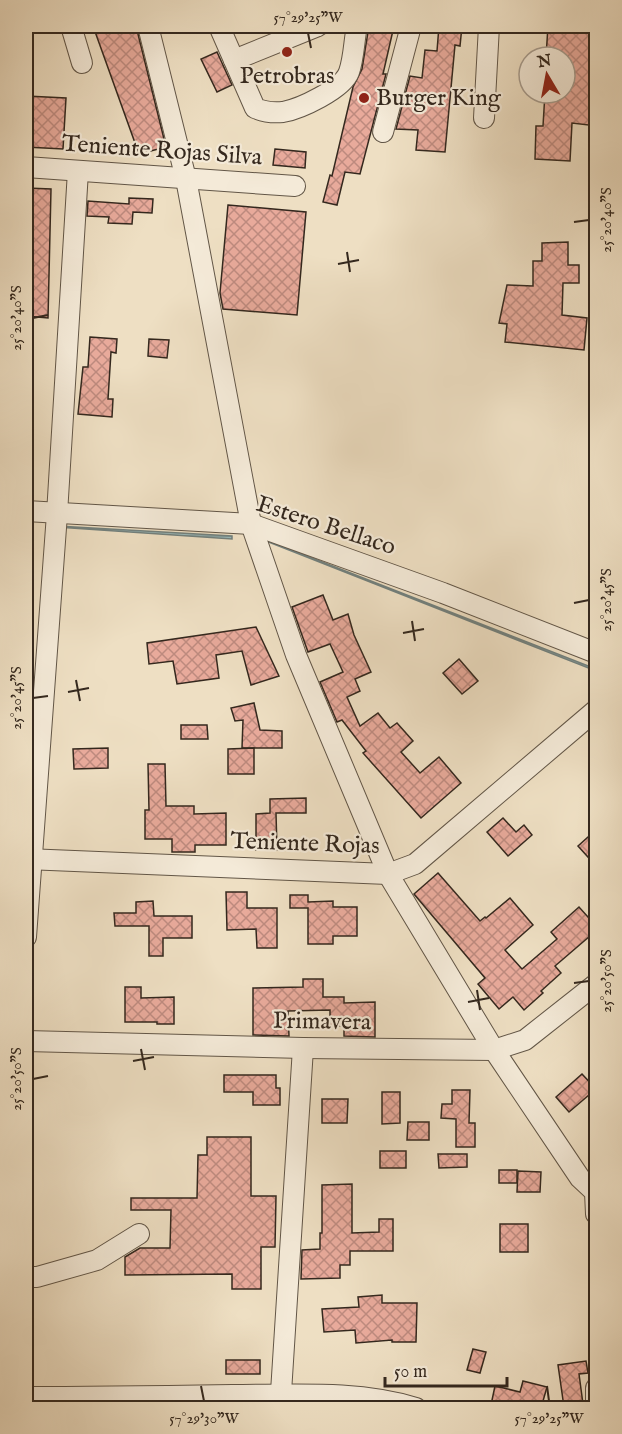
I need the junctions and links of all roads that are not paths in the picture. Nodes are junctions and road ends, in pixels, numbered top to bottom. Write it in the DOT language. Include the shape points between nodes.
graph roads {
  1 [pos="71,26"];
  2 [pos="148,26"];
  3 [pos="219,26"];
  4 [pos="318,26"];
  5 [pos="357,26"];
  6 [pos="411,26"];
  7 [pos="489,26"];
  8 [pos="234,60"];
  9 [pos="82,63"];
  10 [pos="484,118"];
  11 [pos="383,132"];
  12 [pos="26,167"];
  13 [pos="78,171"];
  14 [pos="186,179"];
  15 [pos="296,186"];
  16 [pos="26,511"];
  17 [pos="57,514"];
  18 [pos="251,524"];
  19 [pos="597,653"];
  20 [pos="597,710"];
  21 [pos="28,859"];
  22 [pos="388,874"];
  23 [pos="26,937"];
  24 [pos="597,984"];
  25 [pos="26,1041"];
  26 [pos="303,1048"];
  27 [pos="494,1050"];
  28 [pos="596,1193"];
  29 [pos="597,1214"];
  30 [pos="139,1234"];
  31 [pos="26,1277"];
  32 [pos="597,1388"];
  33 [pos="26,1397"];
  34 [pos="281,1402"];
  35 [pos="416,1408"];
  36 [pos="596,1408"];
  1 -- 9 [label="street"];
  2 -- 14 [label="street"];
  3 -- 8 [label="street"];
  4 -- 8 [label="street"];
  5 -- 8 [label="street" via="349,73 340,86 297,108 265,112 255,108"];
  6 -- 11 [label="street"];
  7 -- 10 [label="street"];
  12 -- 13 [label="street, Teniente Rojas Silva"];
  13 -- 14 [label="street, Teniente Rojas Silva"];
  13 -- 17 [label="street"];
  14 -- 15 [label="street, Teniente Rojas Silva"];
  14 -- 18 [label="street"];
  16 -- 17 [label="street, Estero Bellaco"];
  17 -- 18 [label="street, Estero Bellaco"];
  17 -- 21 [label="street"];
  18 -- 19 [label="street, Estero Bellaco"];
  18 -- 22 [label="street" via="296,655"];
  20 -- 22 [label="street, Teniente Rojas" via="415,864"];
  21 -- 22 [label="street, Teniente Rojas"];
  21 -- 23 [label="street"];
  22 -- 27 [label="street"];
  24 -- 27 [label="street, Primavera" via="525,1040"];
  25 -- 26 [label="street, Primavera"];
  26 -- 27 [label="street, Primavera"];
  26 -- 34 [label="street"];
  27 -- 28 [label="street" via="580,1178"];
  28 -- 29 [label="street"];
  30 -- 31 [label="street" via="97,1260"];
  32 -- 36 [label="street"];
  33 -- 34 [label="street"];
  34 -- 35 [label="street" via="358,1397"];
}
